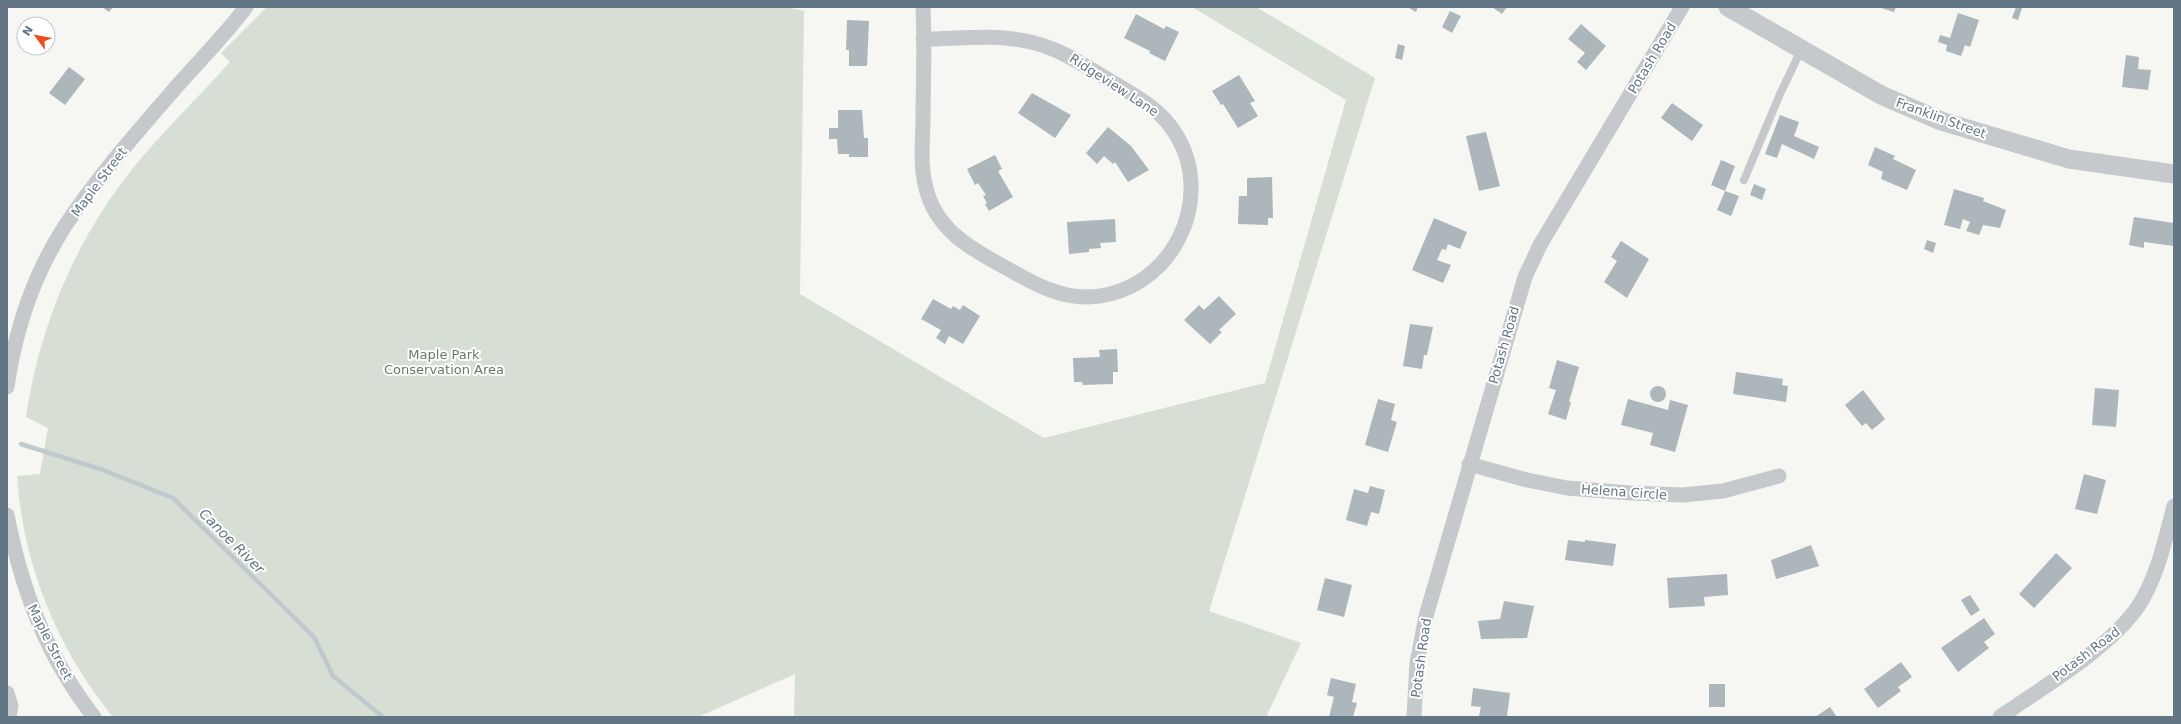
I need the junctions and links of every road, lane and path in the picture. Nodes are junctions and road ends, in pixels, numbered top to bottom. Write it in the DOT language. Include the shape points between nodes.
graph roads {
  1 [pos="246,7"];
  2 [pos="923,7"];
  3 [pos="1682,7"];
  4 [pos="1728,7"];
  5 [pos="923,39"];
  6 [pos="1801,50"];
  7 [pos="2174,174"];
  8 [pos="1744,180"];
  9 [pos="7,387"];
  10 [pos="1469,464"];
  11 [pos="1779,476"];
  12 [pos="2174,506"];
  13 [pos="7,519"];
  14 [pos="7,694"];
  15 [pos="9,717"];
  16 [pos="94,717"];
  17 [pos="1414,717"];
  18 [pos="2000,717"];
  1 -- 9 [label="street, Maple Street" via="125,147 66,226 46,262 26,308 13,351"];
  2 -- 5 [label="street, Ridgeview Lane"];
  3 -- 10 [label="street, Potash Road" via="1532,262 1518,294"];
  4 -- 6 [label="street, Franklin Street"];
  5 -- 5 [label="street, Ridgeview Lane" via="923,176 933,208 950,231 980,254 1037,285 1074,296 1100,296 1125,289 1148,276 1167,258 1186,224 1192,186 1188,160 1177,136 1152,107 1070,57 1043,45 1008,39"];
  6 -- 7 [label="street, Franklin Street" via="1902,106 1941,121 2069,159"];
  6 -- 8 [label="lane"];
  10 -- 11 [label="street, Helena Circle" via="1567,488 1631,493 1683,495 1723,492"];
  10 -- 17 [label="street, Potash Road" via="1421,637 1414,693"];
  12 -- 18 [label="street, Potash Road" via="2149,585 2138,607 2124,625 2095,650"];
  13 -- 16 [label="street, Maple Street" via="28,599 46,641 75,692"];
  14 -- 15 [label="street" via="11,706"];
}
